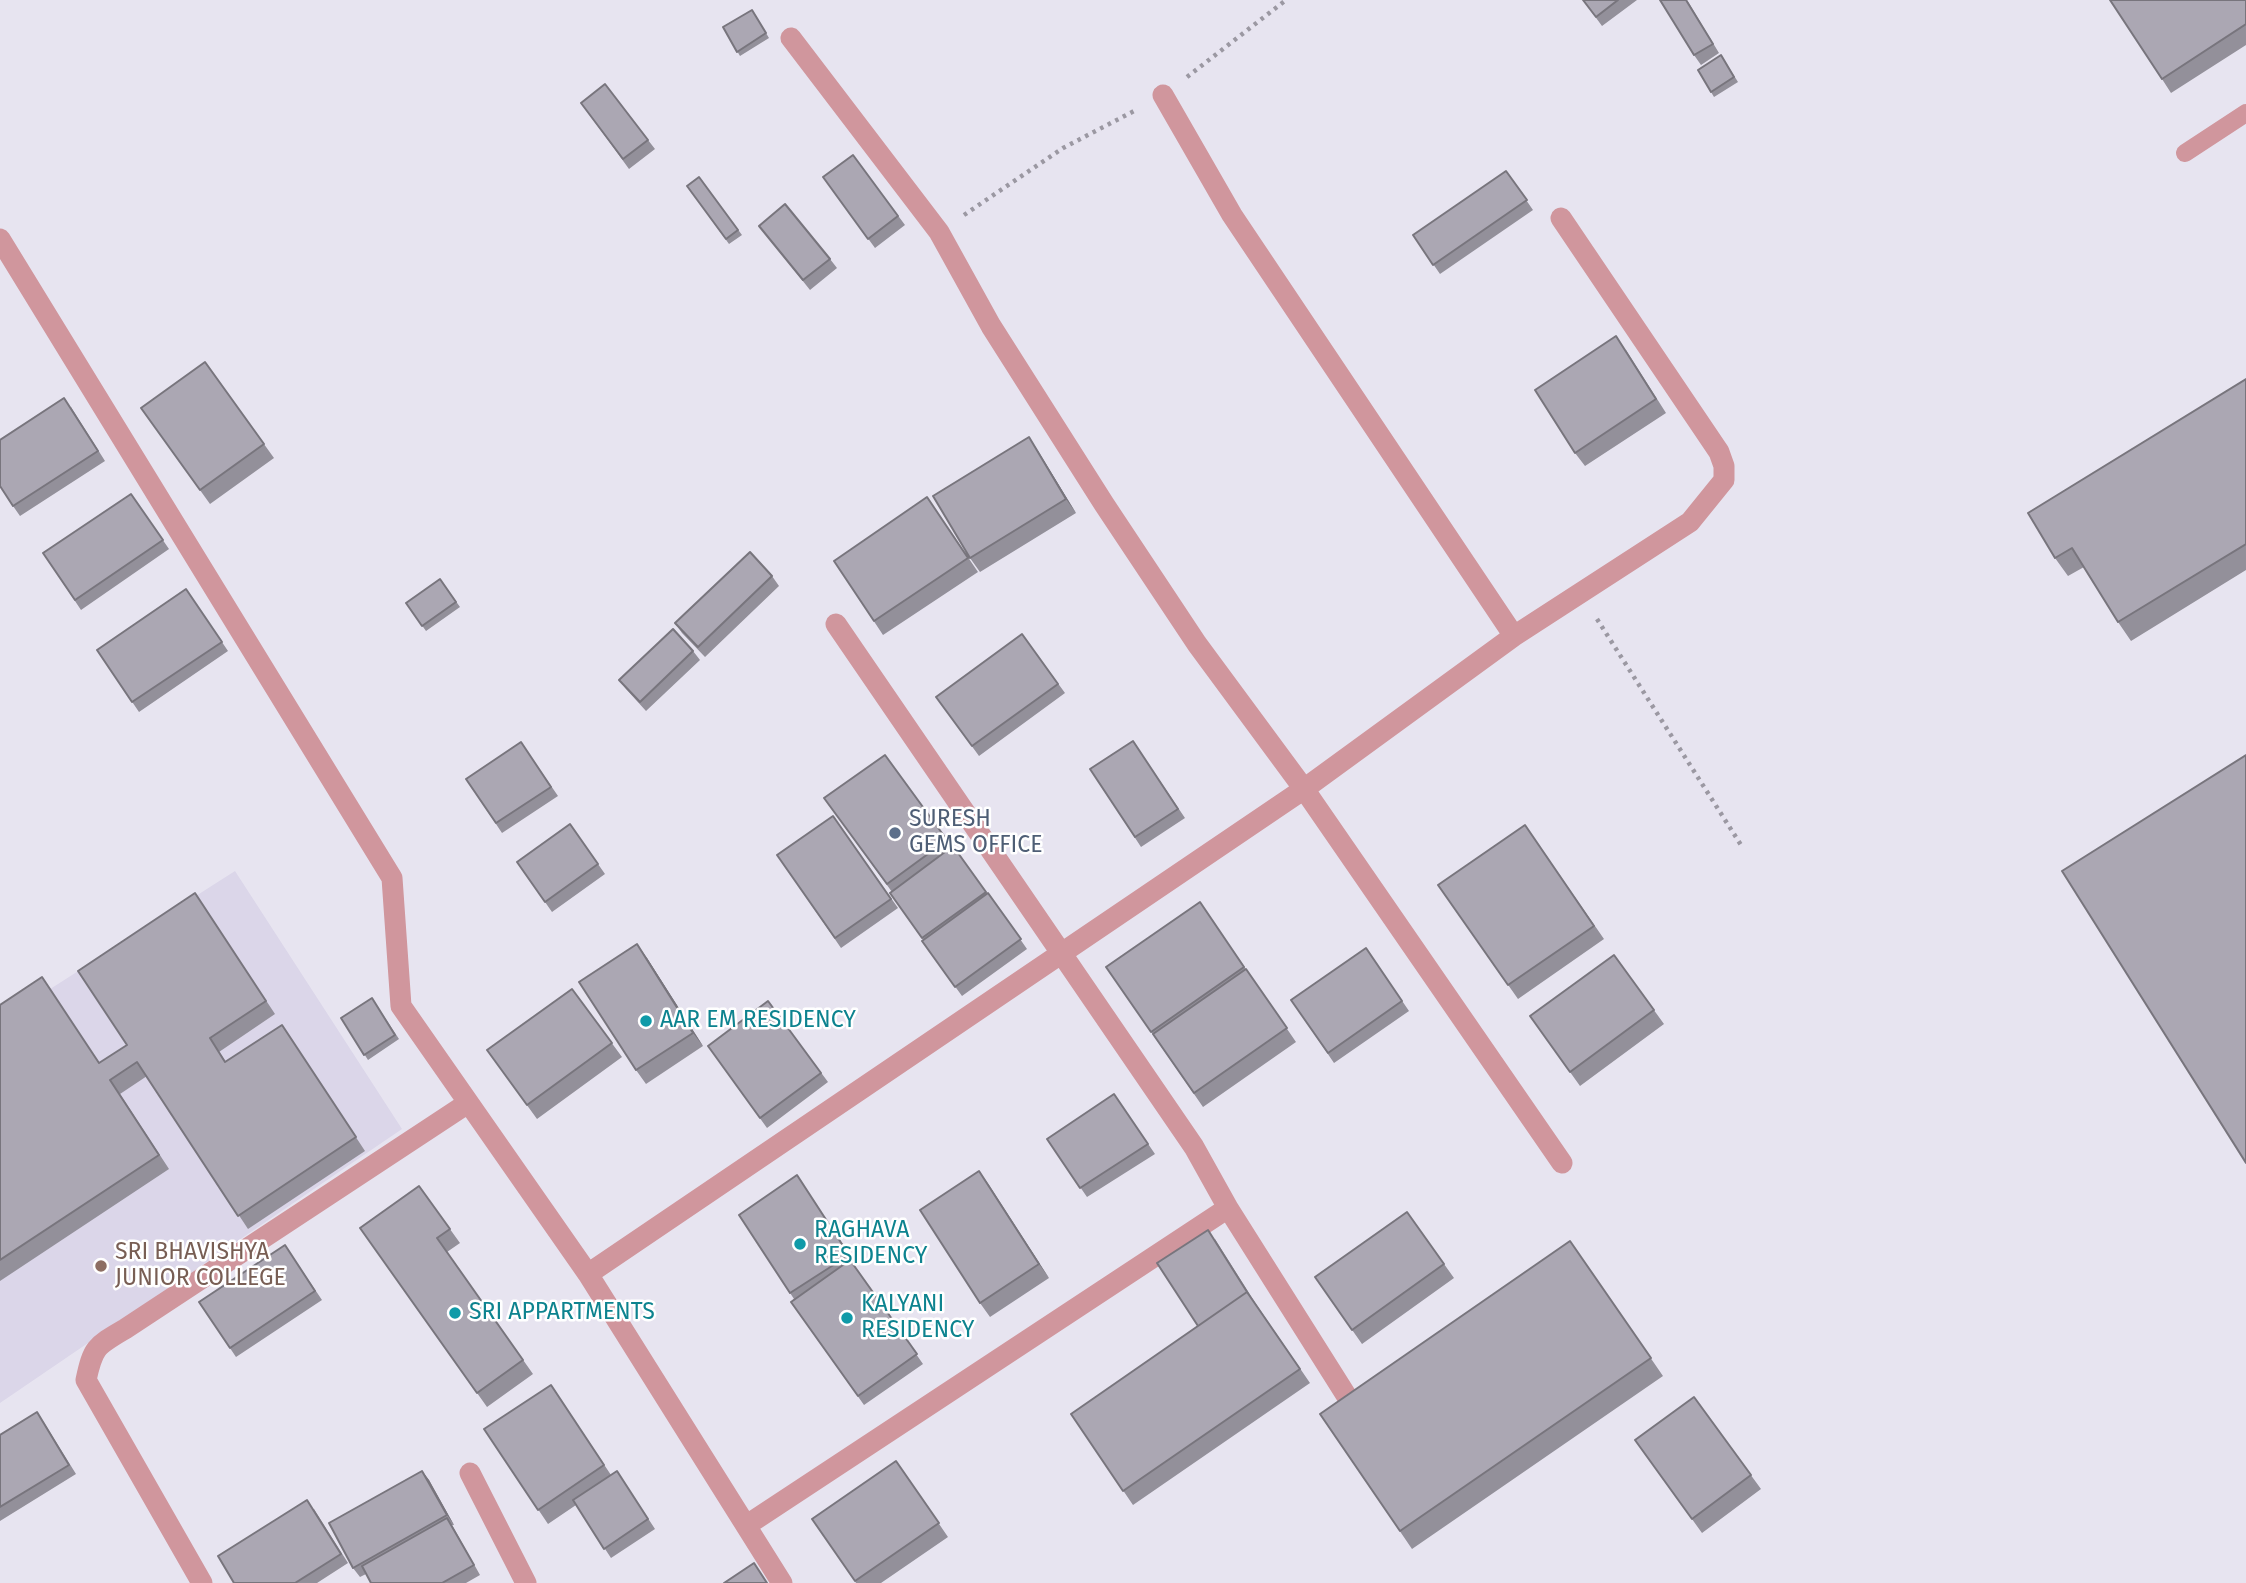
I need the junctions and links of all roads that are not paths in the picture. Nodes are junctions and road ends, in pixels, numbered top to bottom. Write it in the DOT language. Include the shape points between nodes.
graph roads {
  1 [pos="791,38"];
  2 [pos="1163,95"];
  3 [pos="2246,113"];
  4 [pos="2185,153"];
  5 [pos="1562,218"];
  6 [pos="0,239"];
  7 [pos="836,624"];
  8 [pos="1514,636"];
  9 [pos="1304,789"];
  10 [pos="1061,955"];
  11 [pos="468,1103"];
  12 [pos="1562,1163"];
  13 [pos="1228,1208"];
  14 [pos="588,1274"];
  15 [pos="1351,1403"];
  16 [pos="470,1473"];
  17 [pos="747,1525"];
  18 [pos="202,1583"];
  19 [pos="526,1583"];
  20 [pos="782,1583"];
  1 -- 9 [label="street" via="939,232 991,326 1104,504 1197,644"];
  2 -- 8 [label="street" via="1233,215"];
  3 -- 4 [label="lane"];
  5 -- 8 [label="street" via="1719,452 1724,480 1690,522"];
  6 -- 11 [label="street" via="392,878 401,1006"];
  7 -- 10 [label="street"];
  8 -- 9 [label="street"];
  9 -- 10 [label="street"];
  9 -- 12 [label="street"];
  10 -- 13 [label="street" via="1194,1147"];
  10 -- 14 [label="street"];
  11 -- 14 [label="street"];
  11 -- 18 [label="street" via="98,1344 86,1380"];
  13 -- 15 [label="street"];
  13 -- 17 [label="street"];
  14 -- 17 [label="street"];
  16 -- 19 [label="street"];
  17 -- 20 [label="street"];
}
